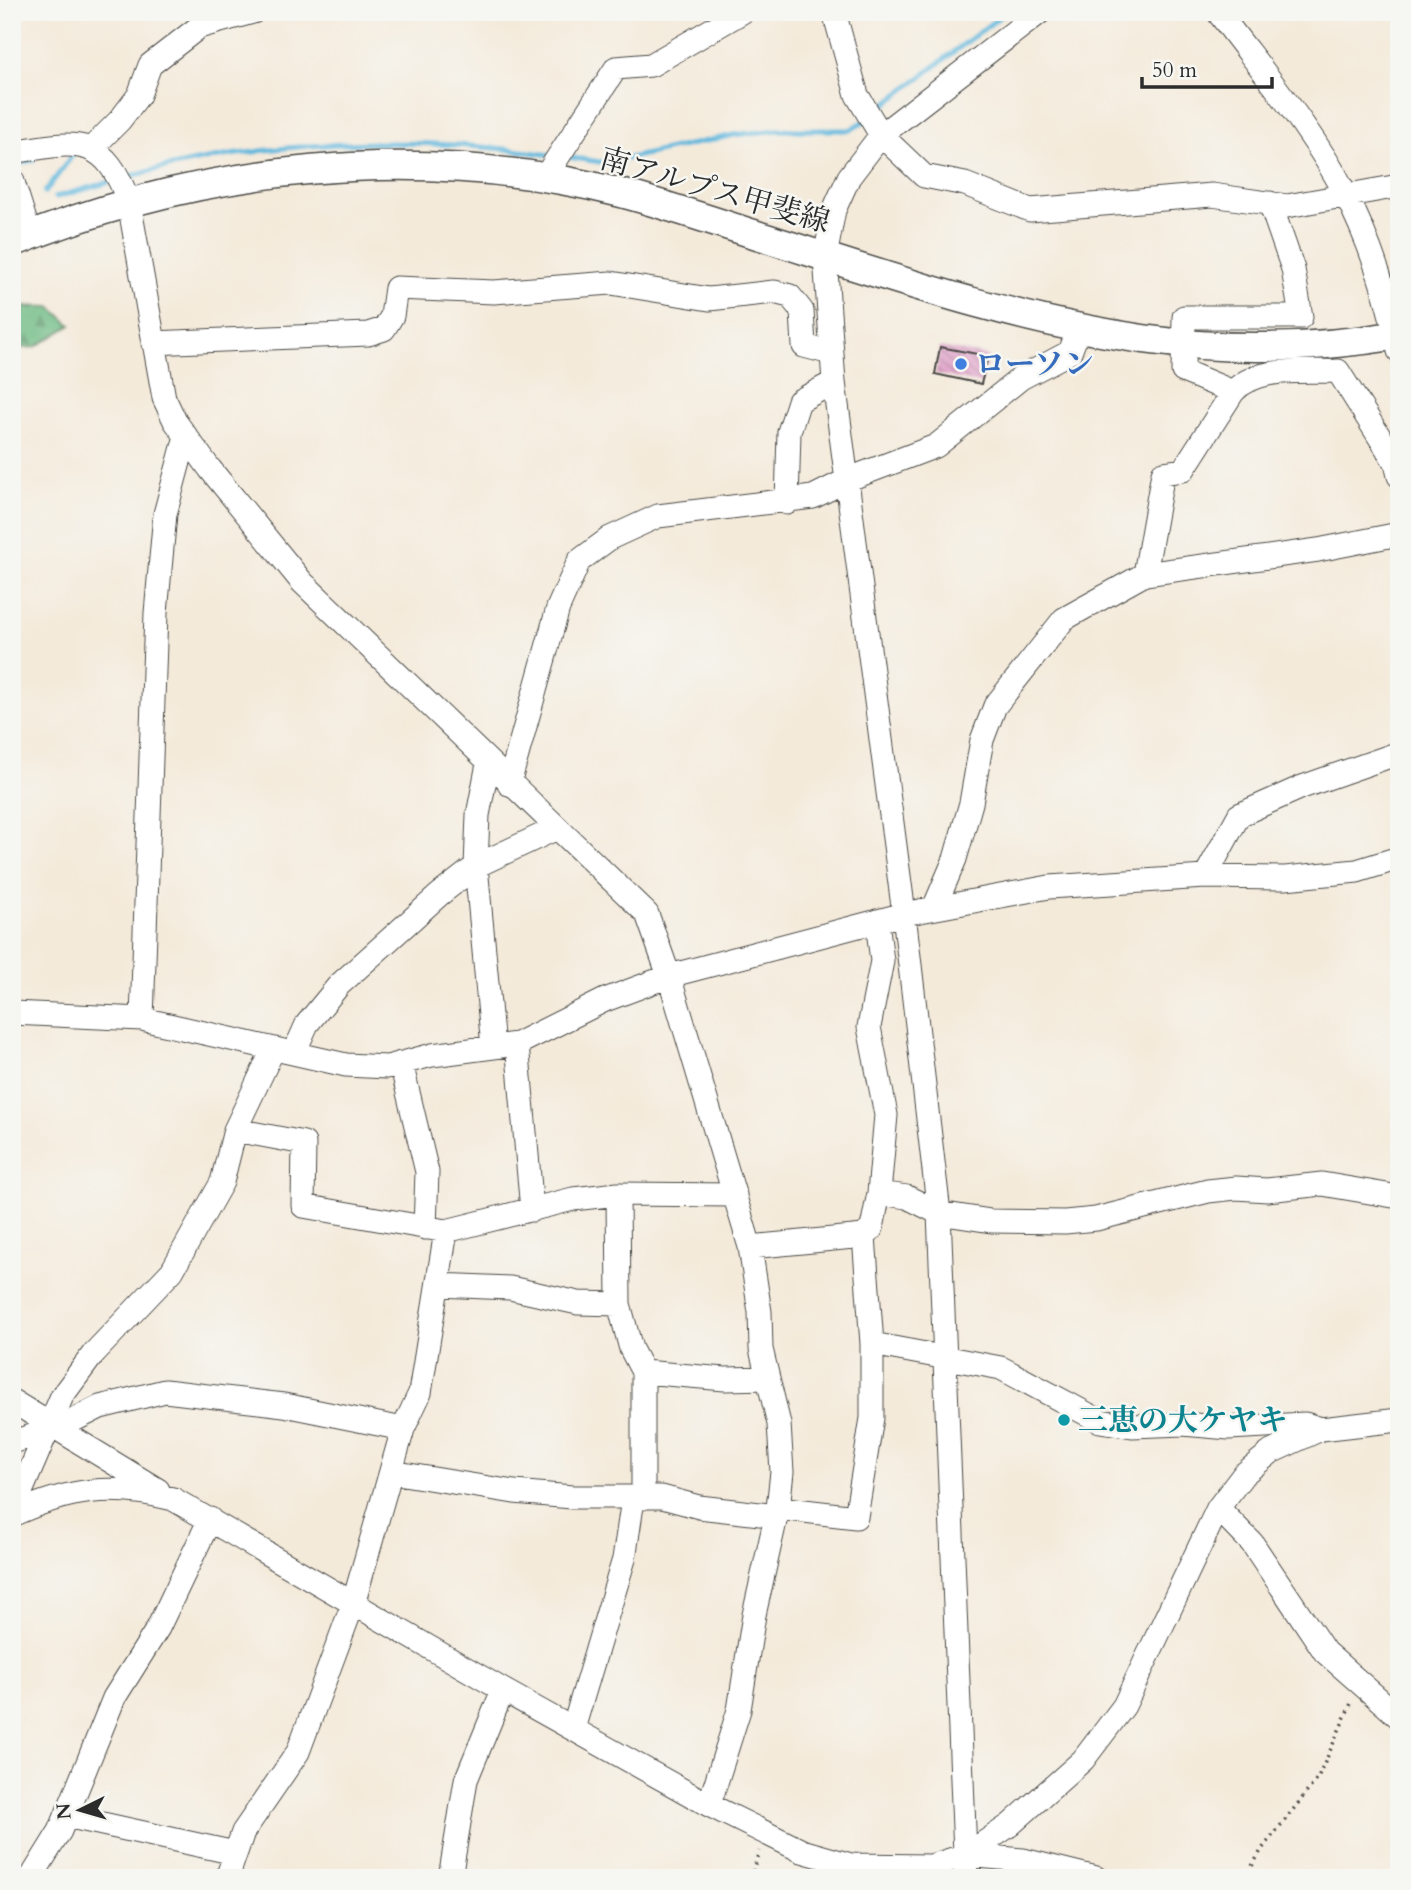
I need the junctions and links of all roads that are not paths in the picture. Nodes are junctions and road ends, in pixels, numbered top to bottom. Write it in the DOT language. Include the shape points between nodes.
graph roads {
  1 [pos="253,12"];
  2 [pos="742,12"];
  3 [pos="834,12"];
  4 [pos="1040,12"];
  5 [pos="1218,12"];
  6 [pos="881,135"];
  7 [pos="91,149"];
  8 [pos="12,152"];
  9 [pos="545,177"];
  10 [pos="12,179"];
  11 [pos="1399,186"];
  12 [pos="1346,196"];
  13 [pos="129,203"];
  14 [pos="1270,203"];
  15 [pos="21,240"];
  16 [pos="825,257"];
  17 [pos="1080,326"];
  18 [pos="1398,340"];
  19 [pos="153,342"];
  20 [pos="1183,343"];
  21 [pos="831,353"];
  22 [pos="834,382"];
  23 [pos="1233,392"];
  24 [pos="186,436"];
  25 [pos="1399,476"];
  26 [pos="849,479"];
  27 [pos="787,503"];
  28 [pos="1399,534"];
  29 [pos="1144,574"];
  30 [pos="1399,753"];
  31 [pos="488,764"];
  32 [pos="509,784"];
  33 [pos="556,828"];
  34 [pos="1399,858"];
  35 [pos="476,866"];
  36 [pos="1205,877"];
  37 [pos="933,908"];
  38 [pos="904,914"];
  39 [pos="877,921"];
  40 [pos="669,976"];
  41 [pos="12,1013"];
  42 [pos="142,1019"];
  43 [pos="517,1044"];
  44 [pos="493,1047"];
  45 [pos="284,1052"];
  46 [pos="401,1063"];
  47 [pos="235,1130"];
  48 [pos="879,1193"];
  49 [pos="618,1194"];
  50 [pos="734,1195"];
  51 [pos="1399,1197"];
  52 [pos="532,1210"];
  53 [pos="939,1213"];
  54 [pos="436,1230"];
  55 [pos="864,1236"];
  56 [pos="750,1247"];
  57 [pos="438,1285"];
  58 [pos="619,1304"];
  59 [pos="872,1345"];
  60 [pos="948,1359"];
  61 [pos="643,1372"];
  62 [pos="768,1378"];
  63 [pos="12,1401"];
  64 [pos="1399,1420"];
  65 [pos="51,1428"];
  66 [pos="403,1429"];
  67 [pos="1321,1429"];
  68 [pos="12,1441"];
  69 [pos="391,1472"];
  70 [pos="638,1498"];
  71 [pos="173,1499"];
  72 [pos="1218,1508"];
  73 [pos="777,1512"];
  74 [pos="12,1514"];
  75 [pos="210,1519"];
  76 [pos="354,1601"];
  77 [pos="503,1690"];
  78 [pos="1399,1717"];
  79 [pos="573,1729"];
  80 [pos="709,1805"];
  81 [pos="66,1816"];
  82 [pos="235,1853"];
  83 [pos="966,1867"];
  84 [pos="850,1872"];
  85 [pos="32,1878"];
  86 [pos="228,1878"];
  87 [pos="450,1878"];
  88 [pos="1096,1878"];
  1 -- 7 [label="street" via="200,27 150,65 139,95"];
  2 -- 9 [label="street" via="651,65 616,68"];
  3 -- 6 [label="street" via="857,95"];
  4 -- 6 [label="street"];
  5 -- 12 [label="street" via="1332,169"];
  6 -- 14 [label="street" via="924,176 965,184 1030,210 1212,195"];
  6 -- 16 [label="street" via="849,177 834,210"];
  7 -- 8 [label="street" via="71,143"];
  7 -- 13 [label="street" via="120,178"];
  9 -- 13 [label="main road, 南アルプス甲斐線" via="455,167 304,170 234,179"];
  9 -- 16 [label="main road, 南アルプス甲斐線" via="622,193"];
  10 -- 15 [label="street"];
  11 -- 12 [label="street"];
  12 -- 14 [label="street" via="1287,206"];
  12 -- 18 [label="street" via="1373,256"];
  13 -- 15 [label="main road, 南アルプス甲斐線"];
  13 -- 19 [label="street"];
  14 -- 20 [label="street" via="1293,269 1301,317 1184,317"];
  16 -- 17 [label="main road, 南アルプス甲斐線"];
  16 -- 21 [label="street"];
  17 -- 20 [label="main road, 南アルプス甲斐線"];
  17 -- 26 [label="street" via="1070,352 1021,378 936,446"];
  18 -- 20 [label="main road, 南アルプス甲斐線" via="1266,347"];
  19 -- 21 [label="street" via="368,334 384,329 392,316 396,288 494,292 611,283 709,299 774,292 790,296 802,311 804,346"];
  19 -- 24 [label="street" via="164,398"];
  20 -- 23 [label="street" via="1183,371"];
  21 -- 22 [label="street"];
  22 -- 26 [label="street"];
  22 -- 27 [label="street" via="799,401 789,432"];
  23 -- 25 [label="street" via="1258,375 1338,372 1396,463"];
  23 -- 29 [label="street" via="1183,470 1163,473"];
  24 -- 31 [label="street" via="302,582"];
  24 -- 42 [label="street" via="165,514 156,613"];
  26 -- 27 [label="street" via="813,498"];
  26 -- 38 [label="street"];
  27 -- 32 [label="street" via="658,516 610,538 579,561 558,608"];
  28 -- 29 [label="street" via="1226,565"];
  29 -- 37 [label="street" via="1064,619 995,706 982,740 955,859"];
  30 -- 36 [label="street" via="1239,815"];
  31 -- 32 [label="street"];
  31 -- 35 [label="street" via="478,816"];
  32 -- 33 [label="street"];
  33 -- 35 [label="street"];
  33 -- 40 [label="street" via="647,914"];
  34 -- 36 [label="street" via="1357,871 1285,878"];
  35 -- 44 [label="street"];
  35 -- 45 [label="street" via="340,985"];
  36 -- 37 [label="street" via="1049,887"];
  37 -- 38 [label="street"];
  38 -- 39 [label="street"];
  38 -- 53 [label="street"];
  39 -- 40 [label="street"];
  39 -- 48 [label="street" via="882,961 869,1027 886,1115"];
  40 -- 43 [label="street" via="605,1000"];
  40 -- 50 [label="street"];
  41 -- 42 [label="street"];
  42 -- 45 [label="street"];
  43 -- 44 [label="street"];
  43 -- 52 [label="street"];
  44 -- 46 [label="street"];
  45 -- 46 [label="street" via="346,1065"];
  45 -- 47 [label="street"];
  46 -- 54 [label="street"];
  47 -- 54 [label="street" via="304,1143 303,1206"];
  47 -- 65 [label="street" via="222,1182 172,1271 94,1353 62,1396"];
  48 -- 53 [label="street" via="907,1198"];
  48 -- 55 [label="street" via="872,1228"];
  49 -- 50 [label="street"];
  49 -- 52 [label="street"];
  49 -- 58 [label="street"];
  50 -- 56 [label="street"];
  51 -- 53 [label="street" via="1322,1184 1208,1191 1096,1219 1065,1222 991,1221"];
  52 -- 54 [label="street"];
  53 -- 60 [label="street"];
  54 -- 57 [label="street"];
  55 -- 56 [label="street"];
  55 -- 59 [label="street"];
  56 -- 62 [label="street"];
  57 -- 58 [label="street" via="510,1288 578,1303"];
  57 -- 66 [label="street" via="420,1393"];
  58 -- 61 [label="street" via="631,1349"];
  59 -- 60 [label="street"];
  59 -- 73 [label="street" via="872,1418 856,1517"];
  60 -- 67 [label="street" via="1001,1368 1100,1421 1229,1428 1306,1424"];
  60 -- 83 [label="street"];
  61 -- 62 [label="street"];
  61 -- 70 [label="street"];
  62 -- 73 [label="street" via="779,1424 782,1472"];
  63 -- 65 [label="street"];
  64 -- 67 [label="street"];
  65 -- 66 [label="street" via="100,1407 165,1391 284,1405"];
  65 -- 68 [label="street"];
  65 -- 71 [label="street"];
  65 -- 74 [label="street"];
  66 -- 69 [label="street"];
  67 -- 72 [label="street" via="1271,1452 1244,1474"];
  69 -- 70 [label="street" via="514,1492"];
  69 -- 76 [label="street"];
  70 -- 73 [label="street" via="663,1497 699,1507"];
  70 -- 79 [label="street"];
  71 -- 74 [label="street" via="117,1488 90,1490"];
  71 -- 75 [label="street"];
  72 -- 78 [label="street" via="1252,1543 1325,1652"];
  72 -- 83 [label="street" via="1124,1706 1083,1760"];
  73 -- 80 [label="street" via="739,1710"];
  75 -- 76 [label="street"];
  75 -- 81 [label="street" via="158,1628 100,1727"];
  76 -- 77 [label="street"];
  76 -- 82 [label="street" via="298,1752 243,1832"];
  77 -- 79 [label="street"];
  77 -- 87 [label="street" via="466,1780"];
  79 -- 80 [label="street"];
  80 -- 84 [label="street"];
  81 -- 82 [label="street"];
  81 -- 85 [label="street"];
  82 -- 86 [label="street"];
  83 -- 84 [label="street"];
  83 -- 88 [label="street" via="1023,1860"];
}
